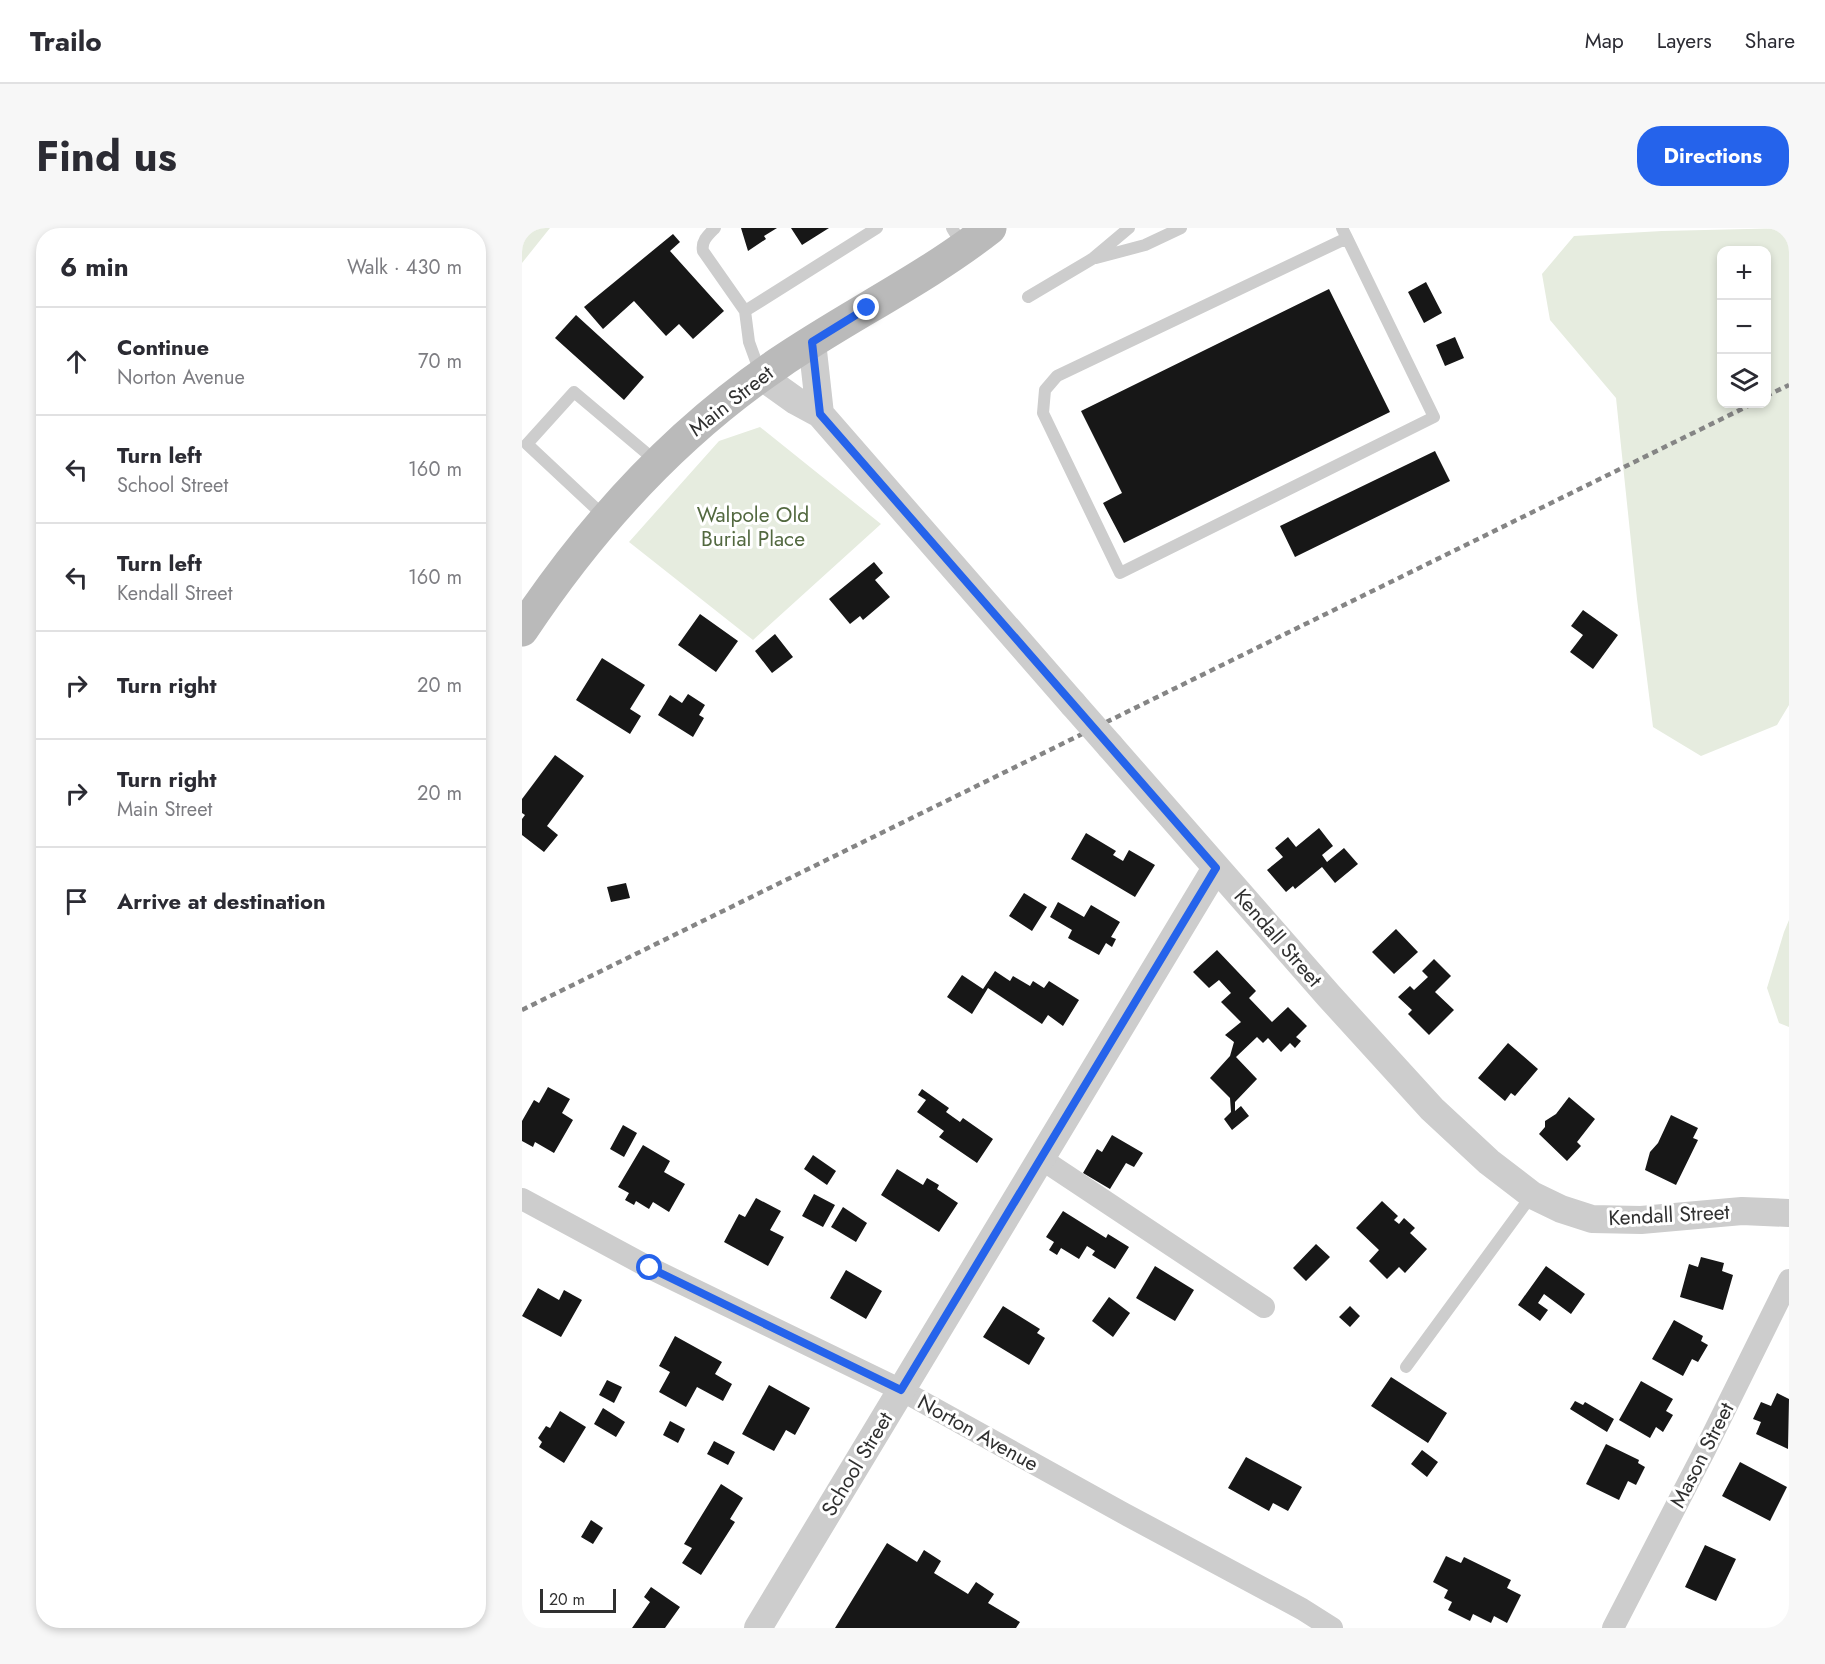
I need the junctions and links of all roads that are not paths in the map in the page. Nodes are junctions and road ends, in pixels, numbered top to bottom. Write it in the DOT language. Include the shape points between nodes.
graph roads {
  1 [pos="715,228"];
  2 [pos="877,228"];
  3 [pos="990,228"];
  4 [pos="1130,228"];
  5 [pos="1181,228"];
  6 [pos="1344,233"];
  7 [pos="958,237"];
  8 [pos="1092,260"];
  9 [pos="1028,297"];
  10 [pos="745,311"];
  11 [pos="812,342"];
  12 [pos="761,376"];
  13 [pos="820,414"];
  14 [pos="658,463"];
  15 [pos="606,518"];
  16 [pos="522,630"];
  17 [pos="1216,868"];
  18 [pos="1040,1158"];
  19 [pos="1532,1195"];
  20 [pos="522,1199"];
  21 [pos="1789,1213"];
  22 [pos="1789,1280"];
  23 [pos="1264,1307"];
  24 [pos="1406,1367"];
  25 [pos="901,1390"];
  26 [pos="758,1628"];
  27 [pos="1332,1628"];
  28 [pos="1613,1628"];
  1 -- 10 [label="lane" via="704,240 703,251"];
  2 -- 10 [label="lane"];
  3 -- 7 [label="main road, Main Street"];
  4 -- 8 [label="lane"];
  5 -- 8 [label="lane" via="1145,245"];
  6 -- 6 [label="lane" via="1434,417 1120,573 1043,412 1045,390 1057,376"];
  7 -- 11 [label="main road, Main Street" via="917,278"];
  8 -- 9 [label="lane"];
  10 -- 12 [label="lane" via="749,342"];
  11 -- 12 [label="main road, Main Street"];
  11 -- 13 [label="street"];
  12 -- 13 [label="street"];
  12 -- 14 [label="main road, Main Street" via="706,418"];
  13 -- 17 [label="street, Kendall Street, bridge"];
  14 -- 15 [label="main road, Main Street"];
  14 -- 15 [label="lane" via="574,392 527,444"];
  15 -- 16 [label="main road, Main Street"];
  17 -- 18 [label="street, School Street"];
  17 -- 19 [label="street, Kendall Street" via="1432,1109 1489,1162"];
  18 -- 23 [label="street"];
  18 -- 25 [label="street, School Street"];
  19 -- 21 [label="street, Kendall Street" via="1592,1219 1641,1220 1742,1211"];
  19 -- 24 [label="lane"];
  20 -- 25 [label="street, Norton Avenue" via="650,1268"];
  22 -- 28 [label="street, Mason Street"];
  25 -- 26 [label="street, School Street"];
  25 -- 27 [label="street, Norton Avenue"];
}
